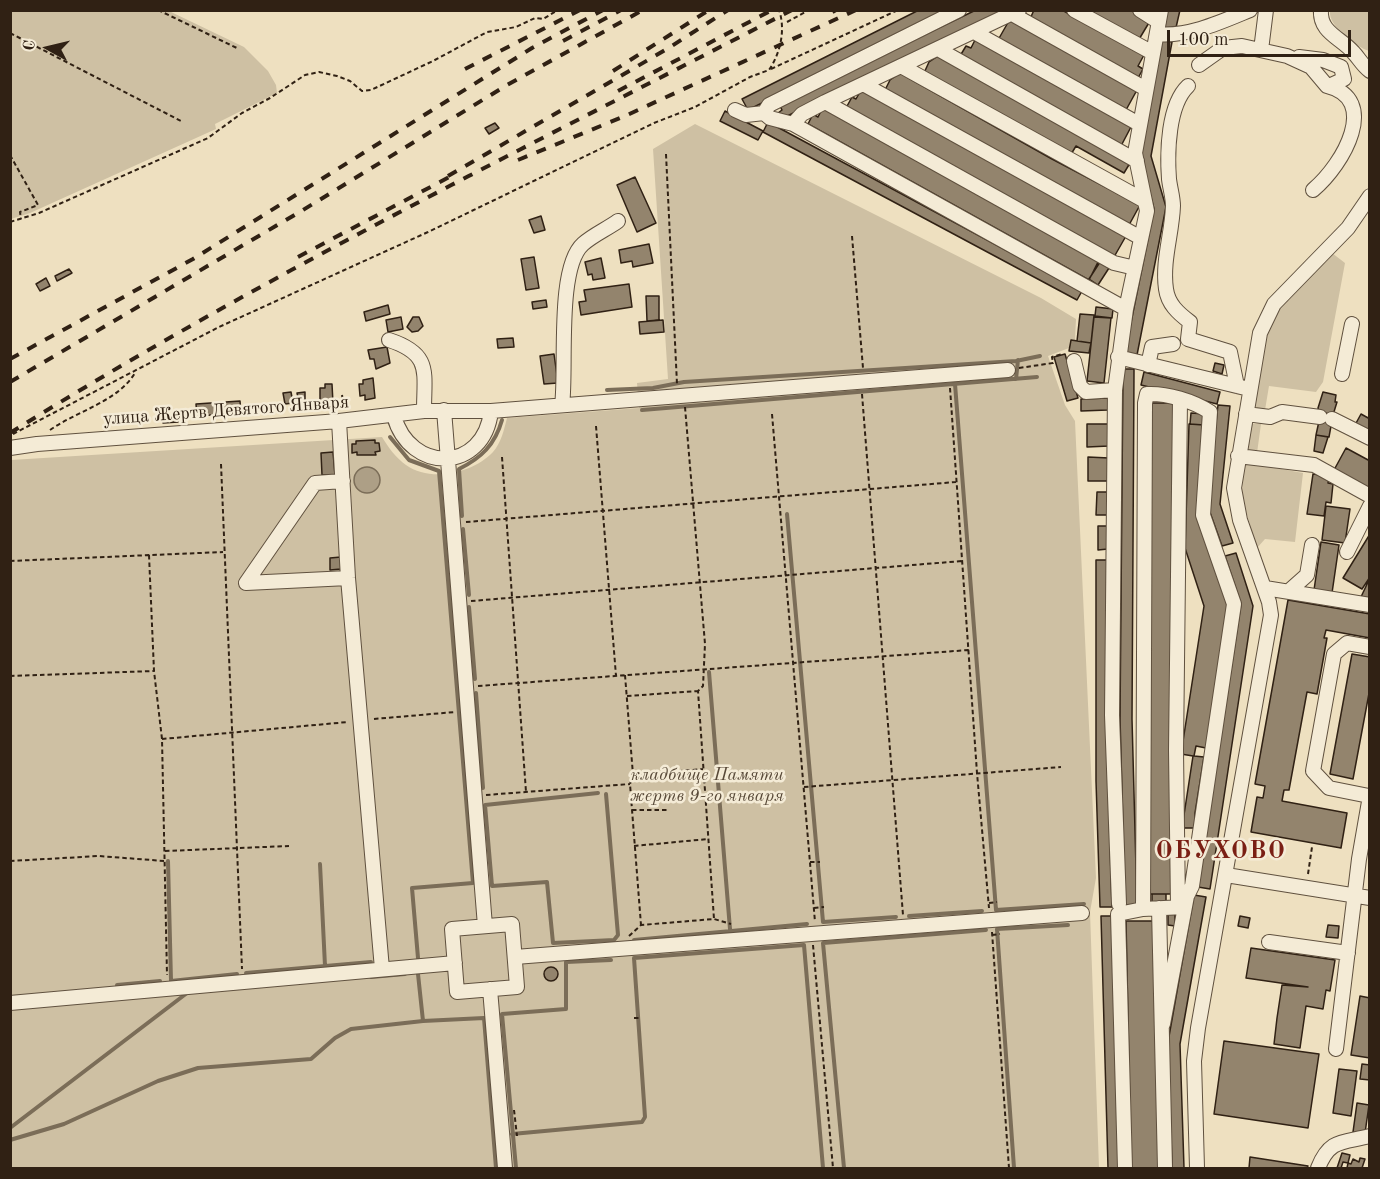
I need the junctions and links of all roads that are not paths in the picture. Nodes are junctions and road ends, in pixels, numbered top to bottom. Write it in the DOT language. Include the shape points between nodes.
graph roads {
  1 [pos="959,10"];
  2 [pos="1074,10"];
  3 [pos="1140,10"];
  4 [pos="1250,10"];
  5 [pos="1266,10"];
  6 [pos="1321,10"];
  7 [pos="1016,12"];
  8 [pos="1159,22"];
  9 [pos="974,32"];
  10 [pos="938,49"];
  11 [pos="1261,50"];
  12 [pos="1354,52"];
  13 [pos="1153,53"];
  14 [pos="1287,56"];
  15 [pos="1370,56"];
  16 [pos="1199,65"];
  17 [pos="901,66"];
  18 [pos="1370,71"];
  19 [pos="863,84"];
  20 [pos="1188,86"];
  21 [pos="1327,86"];
  22 [pos="1146,89"];
  23 [pos="825,102"];
  24 [pos="735,110"];
  25 [pos="764,112"];
  26 [pos="793,124"];
  27 [pos="1139,124"];
  28 [pos="1137,161"];
  29 [pos="1312,190"];
  30 [pos="1370,196"];
  31 [pos="1145,201"];
  32 [pos="618,221"];
  33 [pos="1141,238"];
  34 [pos="1135,268"];
  35 [pos="1126,309"];
  36 [pos="1352,324"];
  37 [pos="389,339"];
  38 [pos="1173,344"];
  39 [pos="1118,357"];
  40 [pos="1074,361"];
  41 [pos="1148,365"];
  42 [pos="1014,369"];
  43 [pos="1342,374"];
  44 [pos="1243,388"];
  45 [pos="1115,390"];
  46 [pos="1180,400"];
  47 [pos="562,405"];
  48 [pos="444,410"];
  49 [pos="424,411"];
  50 [pos="491,411"];
  51 [pos="1246,414"];
  52 [pos="394,416"];
  53 [pos="339,421"];
  54 [pos="1370,438"];
  55 [pos="10,448"];
  56 [pos="1239,456"];
  57 [pos="448,459"];
  58 [pos="344,481"];
  59 [pos="1370,496"];
  60 [pos="1370,506"];
  61 [pos="1312,545"];
  62 [pos="1347,552"];
  63 [pos="348,578"];
  64 [pos="1265,588"];
  65 [pos="1289,591"];
  66 [pos="1370,605"];
  67 [pos="1370,647"];
  68 [pos="1370,796"];
  69 [pos="1226,875"];
  70 [pos="1363,897"];
  71 [pos="1119,904"];
  72 [pos="1181,907"];
  73 [pos="1160,908"];
  74 [pos="1143,909"];
  75 [pos="1082,913"];
  76 [pos="485,926"];
  77 [pos="1269,942"];
  78 [pos="1348,953"];
  79 [pos="515,957"];
  80 [pos="455,963"];
  81 [pos="382,969"];
  82 [pos="490,989"];
  83 [pos="10,1003"];
  84 [pos="1163,1024"];
  85 [pos="1336,1049"];
  86 [pos="1370,1136"];
  87 [pos="505,1168"];
  88 [pos="1125,1168"];
  89 [pos="1165,1168"];
  90 [pos="1197,1168"];
  91 [pos="1318,1168"];
  1 -- 25 [label="street" via="768,105"];
  2 -- 13 [label="street"];
  3 -- 8 [label="street"];
  4 -- 8 [label="street" via="1174,36"];
  5 -- 11 [label="street"];
  6 -- 12 [label="street" via="1326,30"];
  7 -- 9 [label="street"];
  7 -- 22 [label="street"];
  8 -- 13 [label="street"];
  9 -- 10 [label="street"];
  9 -- 27 [label="street"];
  10 -- 17 [label="street"];
  10 -- 28 [label="street"];
  11 -- 14 [label="street"];
  11 -- 16 [label="street" via="1223,48"];
  12 -- 15 [label="street"];
  12 -- 18 [label="street"];
  13 -- 22 [label="street"];
  14 -- 21 [label="street" via="1311,67"];
  14 -- 21 [label="street" via="1323,60 1341,67 1344,79"];
  17 -- 19 [label="street"];
  17 -- 31 [label="street"];
  19 -- 23 [label="street"];
  19 -- 33 [label="street"];
  20 -- 44 [label="street" via="1172,115 1169,177 1173,205 1166,289 1177,312 1190,321 1188,339 1230,352"];
  21 -- 29 [label="street" via="1347,89 1361,104 1362,116 1354,146 1333,173"];
  22 -- 27 [label="street"];
  23 -- 26 [label="street" via="802,114"];
  23 -- 34 [label="street" via="1114,263"];
  24 -- 25 [label="street" via="746,115"];
  25 -- 26 [label="street" via="770,118"];
  26 -- 35 [label="street"];
  27 -- 28 [label="street"];
  28 -- 31 [label="street"];
  30 -- 44 [label="street" via="1348,228 1281,294 1269,311"];
  31 -- 33 [label="street" via="1148,211"];
  32 -- 47 [label="street" via="582,245 573,260 562,347"];
  33 -- 34 [label="street"];
  34 -- 35 [label="street"];
  35 -- 39 [label="street"];
  36 -- 43 [label="street"];
  37 -- 49 [label="street" via="411,349 423,363"];
  38 -- 41 [label="street" via="1152,347"];
  39 -- 41 [label="street"];
  39 -- 45 [label="street"];
  40 -- 45 [label="street" via="1080,386 1086,392"];
  41 -- 44 [label="street"];
  42 -- 47 [label="street, улица Жертв Девятого Января"];
  44 -- 51 [label="street"];
  45 -- 71 [label="street" via="1112,715"];
  46 -- 72 [label="street" via="1176,771"];
  46 -- 72 [label="street" via="1210,412 1203,515 1234,604 1192,886"];
  46 -- 74 [label="street" via="1147,394 1145,403"];
  47 -- 50 [label="street, улица Жертв Девятого Января"];
  48 -- 49 [label="street, улица Жертв Девятого Января"];
  48 -- 50 [label="street, улица Жертв Девятого Января"];
  48 -- 57 [label="street"];
  49 -- 52 [label="street, улица Жертв Девятого Января"];
  50 -- 57 [label="street" via="488,428 478,443"];
  51 -- 54 [label="street" via="1270,417 1282,412 1326,418"];
  51 -- 56 [label="street"];
  52 -- 53 [label="street, улица Жертв Девятого Января"];
  52 -- 57 [label="street" via="398,430 418,453"];
  53 -- 55 [label="street, улица Жертв Девятого Января"];
  53 -- 58 [label="street"];
  56 -- 59 [label="street" via="1314,465"];
  56 -- 64 [label="street" via="1235,503"];
  57 -- 76 [label="street"];
  58 -- 63 [label="street"];
  58 -- 63 [label="street" via="315,483 246,583"];
  60 -- 62 [label="street"];
  61 -- 65 [label="street" via="1307,574"];
  63 -- 81 [label="street"];
  64 -- 65 [label="street"];
  64 -- 69 [label="street" via="1270,615"];
  65 -- 66 [label="street"];
  67 -- 68 [label="street" via="1347,643 1334,654 1313,771 1329,788"];
  68 -- 70 [label="street" via="1359,859"];
  69 -- 70 [label="street"];
  69 -- 90 [label="street" via="1194,1061"];
  70 -- 78 [label="street"];
  72 -- 73 [label="street"];
  72 -- 84 [label="street"];
  73 -- 74 [label="street"];
  73 -- 84 [label="street"];
  74 -- 88 [label="street" via="1118,914"];
  75 -- 79 [label="street"];
  76 -- 79 [label="street" via="512,924"];
  76 -- 80 [label="street" via="452,929"];
  77 -- 78 [label="street"];
  78 -- 85 [label="street"];
  79 -- 82 [label="street" via="518,987"];
  80 -- 81 [label="street"];
  80 -- 82 [label="street" via="457,992"];
  81 -- 83 [label="street"];
  82 -- 87 [label="street"];
  84 -- 89 [label="street"];
  86 -- 91 [label="street" via="1346,1139 1333,1146"];
}
